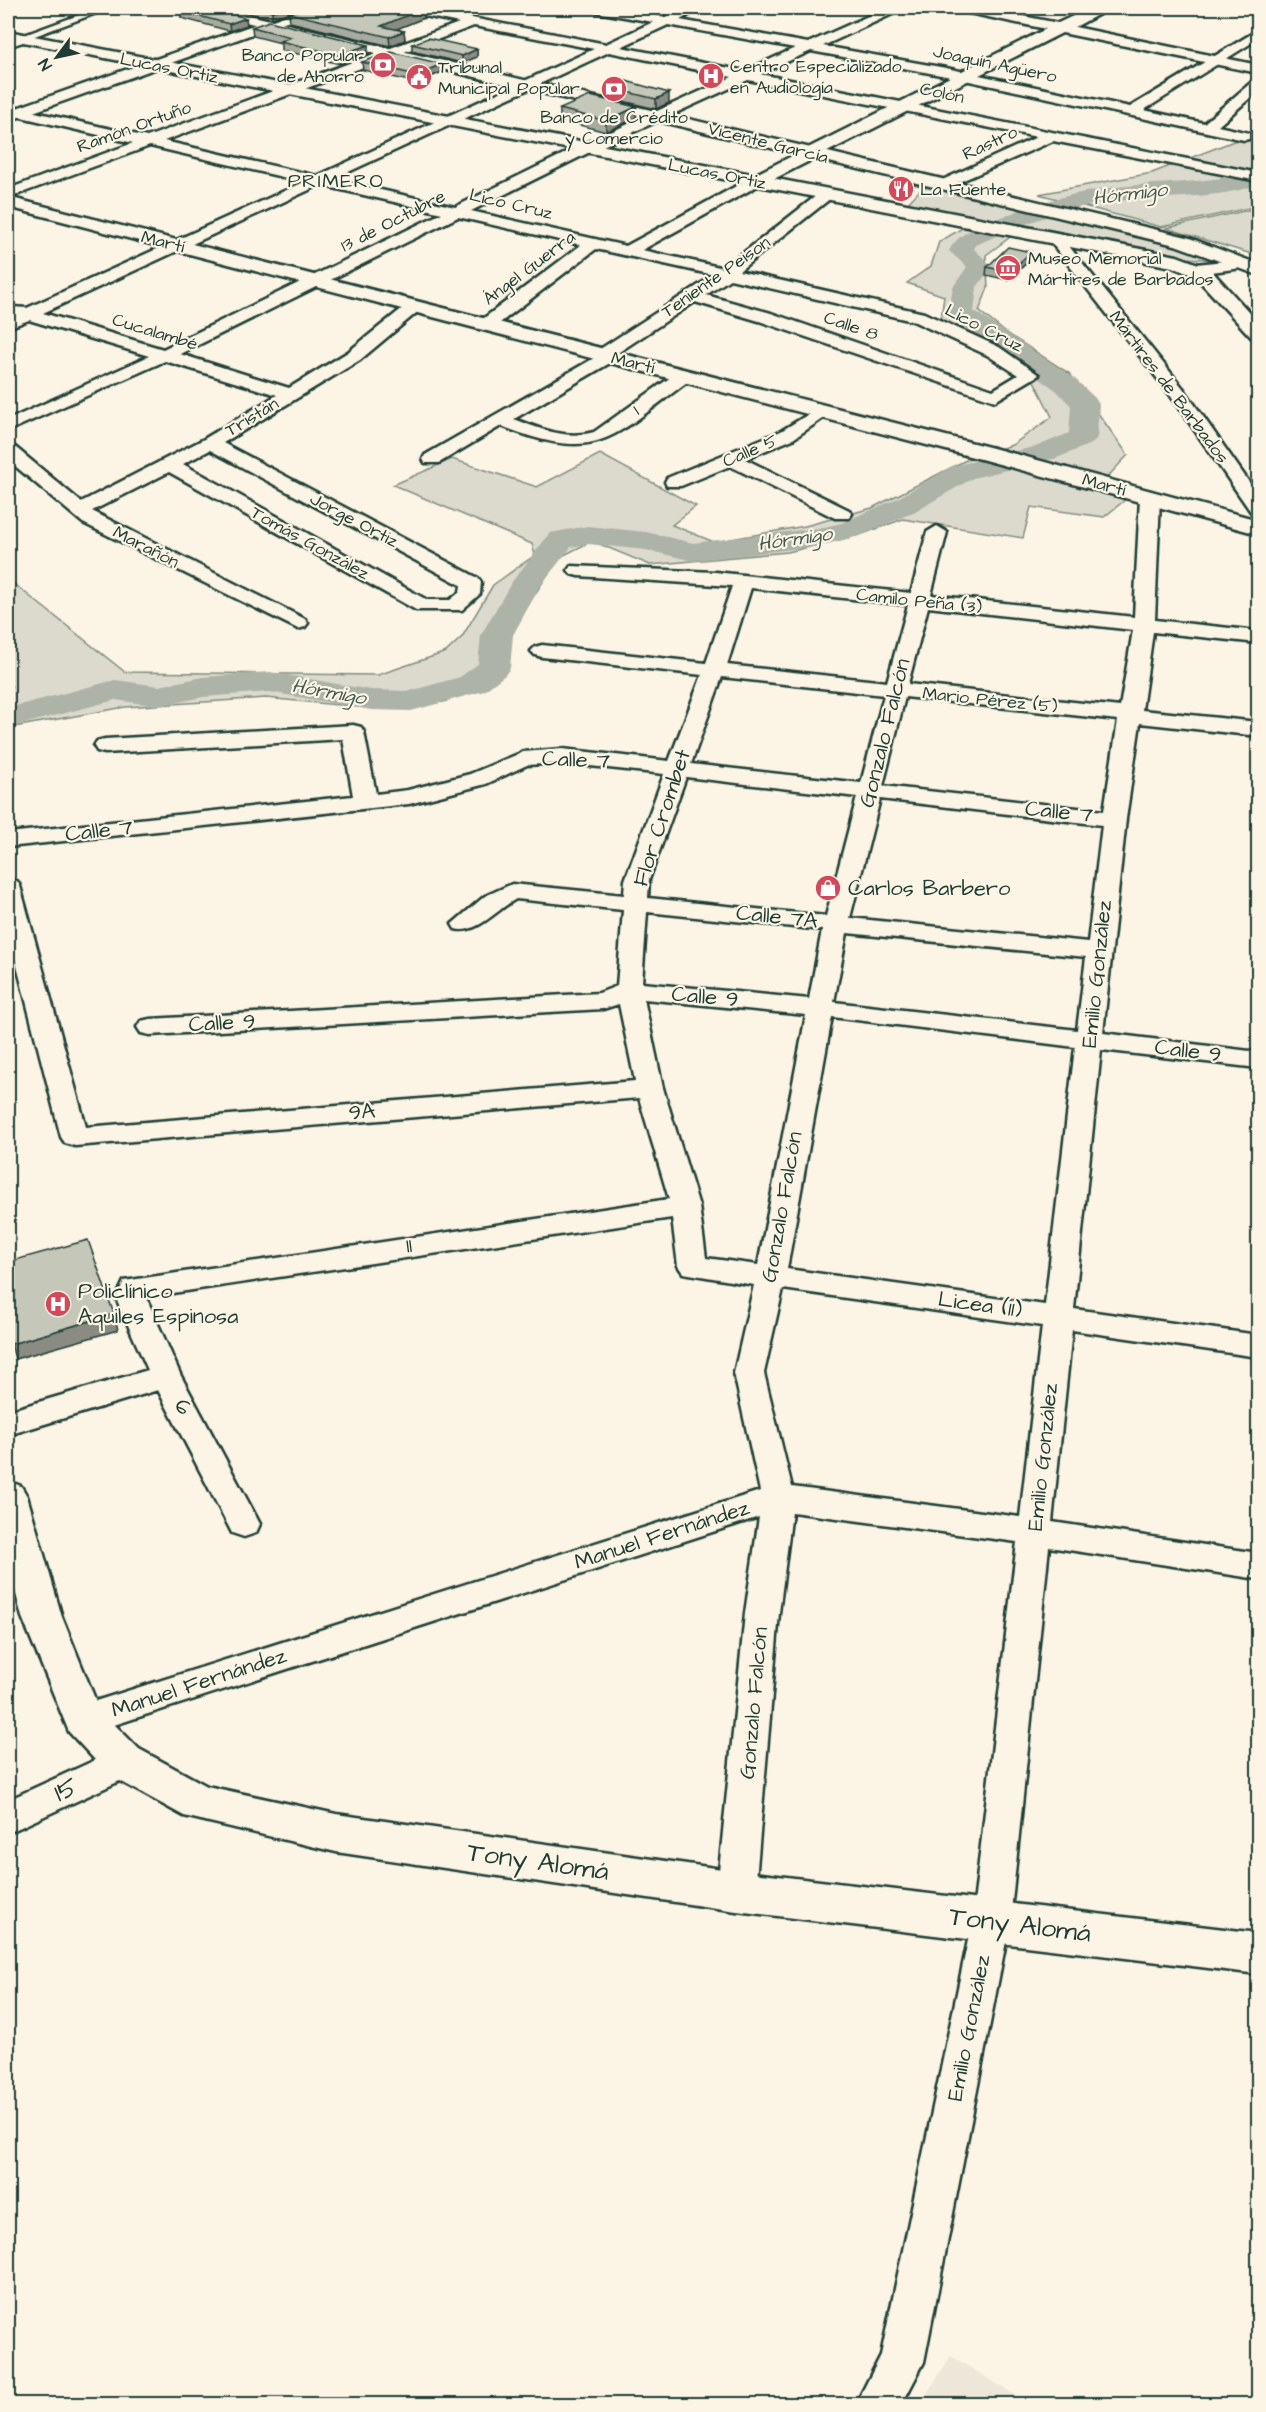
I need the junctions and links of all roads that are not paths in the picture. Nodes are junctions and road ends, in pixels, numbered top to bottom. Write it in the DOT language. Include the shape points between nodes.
graph roads {
  1 [pos="105,8"];
  2 [pos="204,8"];
  3 [pos="318,8"];
  4 [pos="405,8"];
  5 [pos="596,8"];
  6 [pos="895,8"];
  7 [pos="964,8"];
  8 [pos="1101,8"];
  9 [pos="694,9"];
  10 [pos="501,11"];
  11 [pos="668,20"];
  12 [pos="736,20"];
  13 [pos="474,21"];
  14 [pos="270,24"];
  15 [pos="1061,28"];
  16 [pos="1258,34"];
  17 [pos="12,39"];
  18 [pos="816,44"];
  19 [pos="610,46"];
  20 [pos="390,52"];
  21 [pos="1215,61"];
  22 [pos="155,65"];
  23 [pos="1258,69"];
  24 [pos="750,74"];
  25 [pos="964,76"];
  26 [pos="527,84"];
  27 [pos="1258,84"];
  28 [pos="286,91"];
  29 [pos="905,105"];
  30 [pos="1132,112"];
  31 [pos="11,113"];
  32 [pos="657,116"];
  33 [pos="446,121"];
  34 [pos="1207,128"];
  35 [pos="1052,136"];
  36 [pos="1244,136"];
  37 [pos="146,143"];
  38 [pos="587,148"];
  39 [pos="811,154"];
  40 [pos="1258,177"];
  41 [pos="314,181"];
  42 [pos="756,181"];
  43 [pos="943,185"];
  44 [pos="8,194"];
  45 [pos="826,195"];
  46 [pos="8,202"];
  47 [pos="455,211"];
  48 [pos="1055,238"];
  49 [pos="595,242"];
  50 [pos="175,245"];
  51 [pos="630,250"];
  52 [pos="1251,267"];
  53 [pos="1196,268"];
  54 [pos="728,272"];
  55 [pos="317,281"];
  56 [pos="692,296"];
  57 [pos="415,306"];
  58 [pos="8,308"];
  59 [pos="27,314"];
  60 [pos="8,323"];
  61 [pos="486,325"];
  62 [pos="1258,333"];
  63 [pos="165,355"];
  64 [pos="606,356"];
  65 [pos="684,376"];
  66 [pos="292,394"];
  67 [pos="995,396"];
  68 [pos="822,411"];
  69 [pos="498,419"];
  70 [pos="8,426"];
  71 [pos="210,443"];
  72 [pos="8,452"];
  73 [pos="432,459"];
  74 [pos="731,459"];
  75 [pos="170,464"];
  76 [pos="674,482"];
  77 [pos="1150,497"];
  78 [pos="1258,508"];
  79 [pos="78,511"];
  80 [pos="842,514"];
  81 [pos="1258,527"];
  82 [pos="937,532"];
  83 [pos="578,570"];
  84 [pos="743,581"];
  85 [pos="920,601"];
  86 [pos="455,606"];
  87 [pos="298,623"];
  88 [pos="1144,625"];
  89 [pos="1258,637"];
  90 [pos="542,651"];
  91 [pos="715,670"];
  92 [pos="895,690"];
  93 [pos="1130,715"];
  94 [pos="1258,729"];
  95 [pos="105,746"];
  96 [pos="676,768"];
  97 [pos="871,791"];
  98 [pos="366,802"];
  99 [pos="1114,819"];
  100 [pos="8,840"];
  101 [pos="8,886"];
  102 [pos="636,903"];
  103 [pos="836,923"];
  104 [pos="464,924"];
  105 [pos="1100,951"];
  106 [pos="629,990"];
  107 [pos="819,1008"];
  108 [pos="150,1027"];
  109 [pos="1089,1040"];
  110 [pos="1258,1060"];
  111 [pos="650,1088"];
  112 [pos="685,1206"];
  113 [pos="700,1268"];
  114 [pos="771,1276"];
  115 [pos="134,1288"];
  116 [pos="1058,1316"];
  117 [pos="1258,1346"];
  118 [pos="166,1376"];
  119 [pos="8,1423"];
  120 [pos="8,1496"];
  121 [pos="777,1498"];
  122 [pos="244,1524"];
  123 [pos="1035,1532"];
  124 [pos="17,1563"];
  125 [pos="1258,1566"];
  126 [pos="83,1720"];
  127 [pos="124,1762"];
  128 [pos="8,1817"];
  129 [pos="736,1891"];
  130 [pos="991,1922"];
  131 [pos="1258,1954"];
  132 [pos="878,2404"];
  1 -- 17 [label="street"];
  2 -- 14 [label="main road, Vicente García"];
  3 -- 14 [label="street"];
  4 -- 13 [label="street, Colón"];
  5 -- 11 [label="street, Joaquín Agüero"];
  6 -- 18 [label="street, 13 de Octubre"];
  7 -- 15 [label="main road"];
  8 -- 15 [label="main road"];
  9 -- 11 [label="street"];
  10 -- 13 [label="street, Ramón Ortuño"];
  11 -- 18 [label="street, Joaquín Agüero"];
  11 -- 19 [label="street"];
  12 -- 18 [label="street"];
  13 -- 19 [label="street, Colón"];
  13 -- 20 [label="street, Ramón Ortuño"];
  14 -- 20 [label="main road, Vicente García"];
  14 -- 22 [label="main road"];
  15 -- 21 [label="main road"];
  15 -- 25 [label="main road"];
  16 -- 21 [label="street"];
  17 -- 22 [label="main road, Lucas Ortiz"];
  18 -- 24 [label="street, 13 de Octubre"];
  18 -- 25 [label="street, Joaquín Agüero"];
  19 -- 24 [label="street, Colón"];
  19 -- 26 [label="street"];
  20 -- 26 [label="main road, Vicente García"];
  20 -- 28 [label="street, Ramón Ortuño"];
  21 -- 23 [label="main road"];
  21 -- 30 [label="street"];
  22 -- 28 [label="main road, Lucas Ortiz"];
  22 -- 31 [label="main road"];
  24 -- 29 [label="street, Colón"];
  24 -- 32 [label="street, 13 de Octubre"];
  25 -- 29 [label="main road"];
  25 -- 30 [label="street, Joaquín Agüero"];
  26 -- 32 [label="main road, Vicente García"];
  26 -- 33 [label="street"];
  27 -- 34 [label="street"];
  28 -- 33 [label="main road, Lucas Ortiz"];
  28 -- 37 [label="street, Ramón Ortuño"];
  29 -- 35 [label="street, Colón"];
  29 -- 39 [label="main road"];
  30 -- 34 [label="street, Joaquín Agüero"];
  31 -- 37 [label="street, Lico Cruz"];
  32 -- 38 [label="street, 13 de Octubre"];
  32 -- 39 [label="main road, Vicente García"];
  33 -- 38 [label="main road, Lucas Ortiz"];
  33 -- 41 [label="street"];
  34 -- 36 [label="street, Joaquín Agüero"];
  35 -- 40 [label="street, Colón"];
  35 -- 43 [label="street, Rastro"];
  37 -- 41 [label="street, Lico Cruz"];
  37 -- 44 [label="street, Ramón Ortuño"];
  38 -- 42 [label="main road, Lucas Ortiz"];
  38 -- 47 [label="street, 13 de Octubre"];
  39 -- 42 [label="main road"];
  39 -- 43 [label="main road, Vicente García"];
  41 -- 47 [label="street, Lico Cruz"];
  41 -- 50 [label="street"];
  42 -- 45 [label="main road, Lucas Ortiz"];
  42 -- 51 [label="street"];
  43 -- 52 [label="main road, Vicente García" via="1181,241"];
  45 -- 48 [label="main road, Lucas Ortiz"];
  45 -- 54 [label="street, Teniente Peison"];
  46 -- 50 [label="main road, Martí"];
  47 -- 49 [label="street, Lico Cruz"];
  47 -- 55 [label="street, 13 de Octubre"];
  48 -- 53 [label="main road, Lucas Ortiz"];
  48 -- 78 [label="street, Mártires de Barbados" via="1177,392"];
  49 -- 51 [label="street, Lico Cruz"];
  49 -- 61 [label="street, Ángel Guerra"];
  50 -- 55 [label="main road, Martí"];
  50 -- 59 [label="street"];
  51 -- 54 [label="street, Lico Cruz"];
  52 -- 53 [label="street"];
  53 -- 62 [label="main road"];
  54 -- 56 [label="street, Teniente Peison"];
  54 -- 67 [label="street, Lico Cruz" via="918,317 993,351 1030,375"];
  55 -- 57 [label="main road, Martí"];
  55 -- 63 [label="street, 13 de Octubre"];
  56 -- 64 [label="street, Teniente Peison"];
  56 -- 67 [label="street, Calle 8"];
  57 -- 61 [label="main road, Martí"];
  57 -- 66 [label="street, Tristán" via="354,356"];
  58 -- 59 [label="street, Cucalambé"];
  59 -- 60 [label="street"];
  59 -- 63 [label="street, Cucalambé"];
  61 -- 64 [label="main road, Martí"];
  63 -- 66 [label="street, Cucalambé"];
  63 -- 70 [label="street, 13 de Octubre"];
  64 -- 65 [label="main road, Martí"];
  64 -- 69 [label="street, Teniente Peison"];
  65 -- 68 [label="main road, Martí"];
  65 -- 69 [label="street, 1" via="600,436 586,441 561,439"];
  66 -- 71 [label="street, Tristán"];
  68 -- 74 [label="street, Calle 5" via="787,435"];
  68 -- 77 [label="main road, Martí"];
  69 -- 73 [label="street, Teniente Peison"];
  71 -- 75 [label="street, Tristán"];
  71 -- 86 [label="street, Jorge Ortiz" via="471,582 470,594"];
  72 -- 79 [label="street, Marañón"];
  74 -- 76 [label="street, Calle 5"];
  74 -- 80 [label="street"];
  75 -- 79 [label="street, Tristán"];
  75 -- 86 [label="street, Tomás González" via="423,606"];
  77 -- 81 [label="main road, Martí"];
  77 -- 88 [label="street, Emilio González"];
  79 -- 87 [label="street, Marañón"];
  82 -- 85 [label="street, Gonzalo Falcón"];
  83 -- 84 [label="street, Camilo Peña (3)"];
  84 -- 85 [label="street, Camilo Peña (3)"];
  84 -- 91 [label="street, Flor Crombet"];
  85 -- 88 [label="street, Camilo Peña (3)"];
  85 -- 92 [label="street, Gonzalo Falcón"];
  88 -- 89 [label="street, Camilo Peña (3)"];
  88 -- 93 [label="street, Emilio González"];
  90 -- 91 [label="street, Mario Pérez (5)"];
  91 -- 92 [label="street, Mario Pérez (5)"];
  91 -- 96 [label="street, Flor Crombet"];
  92 -- 93 [label="street, Mario Pérez (5)"];
  92 -- 97 [label="street, Gonzalo Falcón"];
  93 -- 94 [label="street, Mario Pérez (5)"];
  93 -- 99 [label="street, Emilio González"];
  95 -- 98 [label="street" via="353,732"];
  96 -- 97 [label="street, Calle 7"];
  96 -- 98 [label="street, Calle 7" via="562,756 523,759 478,779 409,797"];
  96 -- 102 [label="street, Flor Crombet" via="637,880"];
  97 -- 99 [label="street, Calle 7"];
  97 -- 103 [label="street, Gonzalo Falcón"];
  98 -- 100 [label="street, Calle 7"];
  99 -- 105 [label="street, Emilio González"];
  101 -- 111 [label="street, 9A" via="75,1137"];
  102 -- 103 [label="street, Calle 7A"];
  102 -- 104 [label="street, Calle 7A" via="512,891"];
  102 -- 106 [label="street, Flor Crombet"];
  103 -- 105 [label="street, Calle 7A"];
  103 -- 107 [label="street, Gonzalo Falcón"];
  105 -- 109 [label="street, Emilio González"];
  106 -- 107 [label="street, Calle 9"];
  106 -- 108 [label="street, Calle 9" via="603,1002"];
  106 -- 111 [label="street, Flor Crombet"];
  107 -- 109 [label="street, Calle 9"];
  107 -- 114 [label="street, Gonzalo Falcón"];
  109 -- 110 [label="street, Calle 9"];
  109 -- 116 [label="street, Emilio González"];
  111 -- 112 [label="street, Flor Crombet"];
  112 -- 113 [label="street, Flor Crombet" via="693,1266"];
  112 -- 115 [label="street, 11"];
  113 -- 114 [label="street, Licea (11)"];
  114 -- 116 [label="street, Licea (11)"];
  114 -- 121 [label="street, Gonzalo Falcón" via="749,1373"];
  115 -- 118 [label="street, 6" via="131,1298"];
  116 -- 117 [label="street, Licea (11)"];
  116 -- 123 [label="street, Emilio González"];
  118 -- 119 [label="street"];
  118 -- 122 [label="street, 6"];
  120 -- 124 [label="main road, Tony Alomá"];
  121 -- 123 [label="street, Manuel Fernández"];
  121 -- 126 [label="street, Manuel Fernández"];
  121 -- 129 [label="street, Gonzalo Falcón"];
  123 -- 125 [label="street, Manuel Fernández"];
  123 -- 130 [label="street, Emilio González"];
  124 -- 126 [label="main road, Tony Alomá"];
  126 -- 127 [label="main road, Tony Alomá"];
  127 -- 128 [label="street, 15"];
  127 -- 129 [label="main road, Tony Alomá" via="199,1803 313,1828"];
  129 -- 130 [label="main road, Tony Alomá"];
  130 -- 131 [label="main road, Tony Alomá"];
  130 -- 132 [label="street, Emilio González" via="902,2362"];
}
